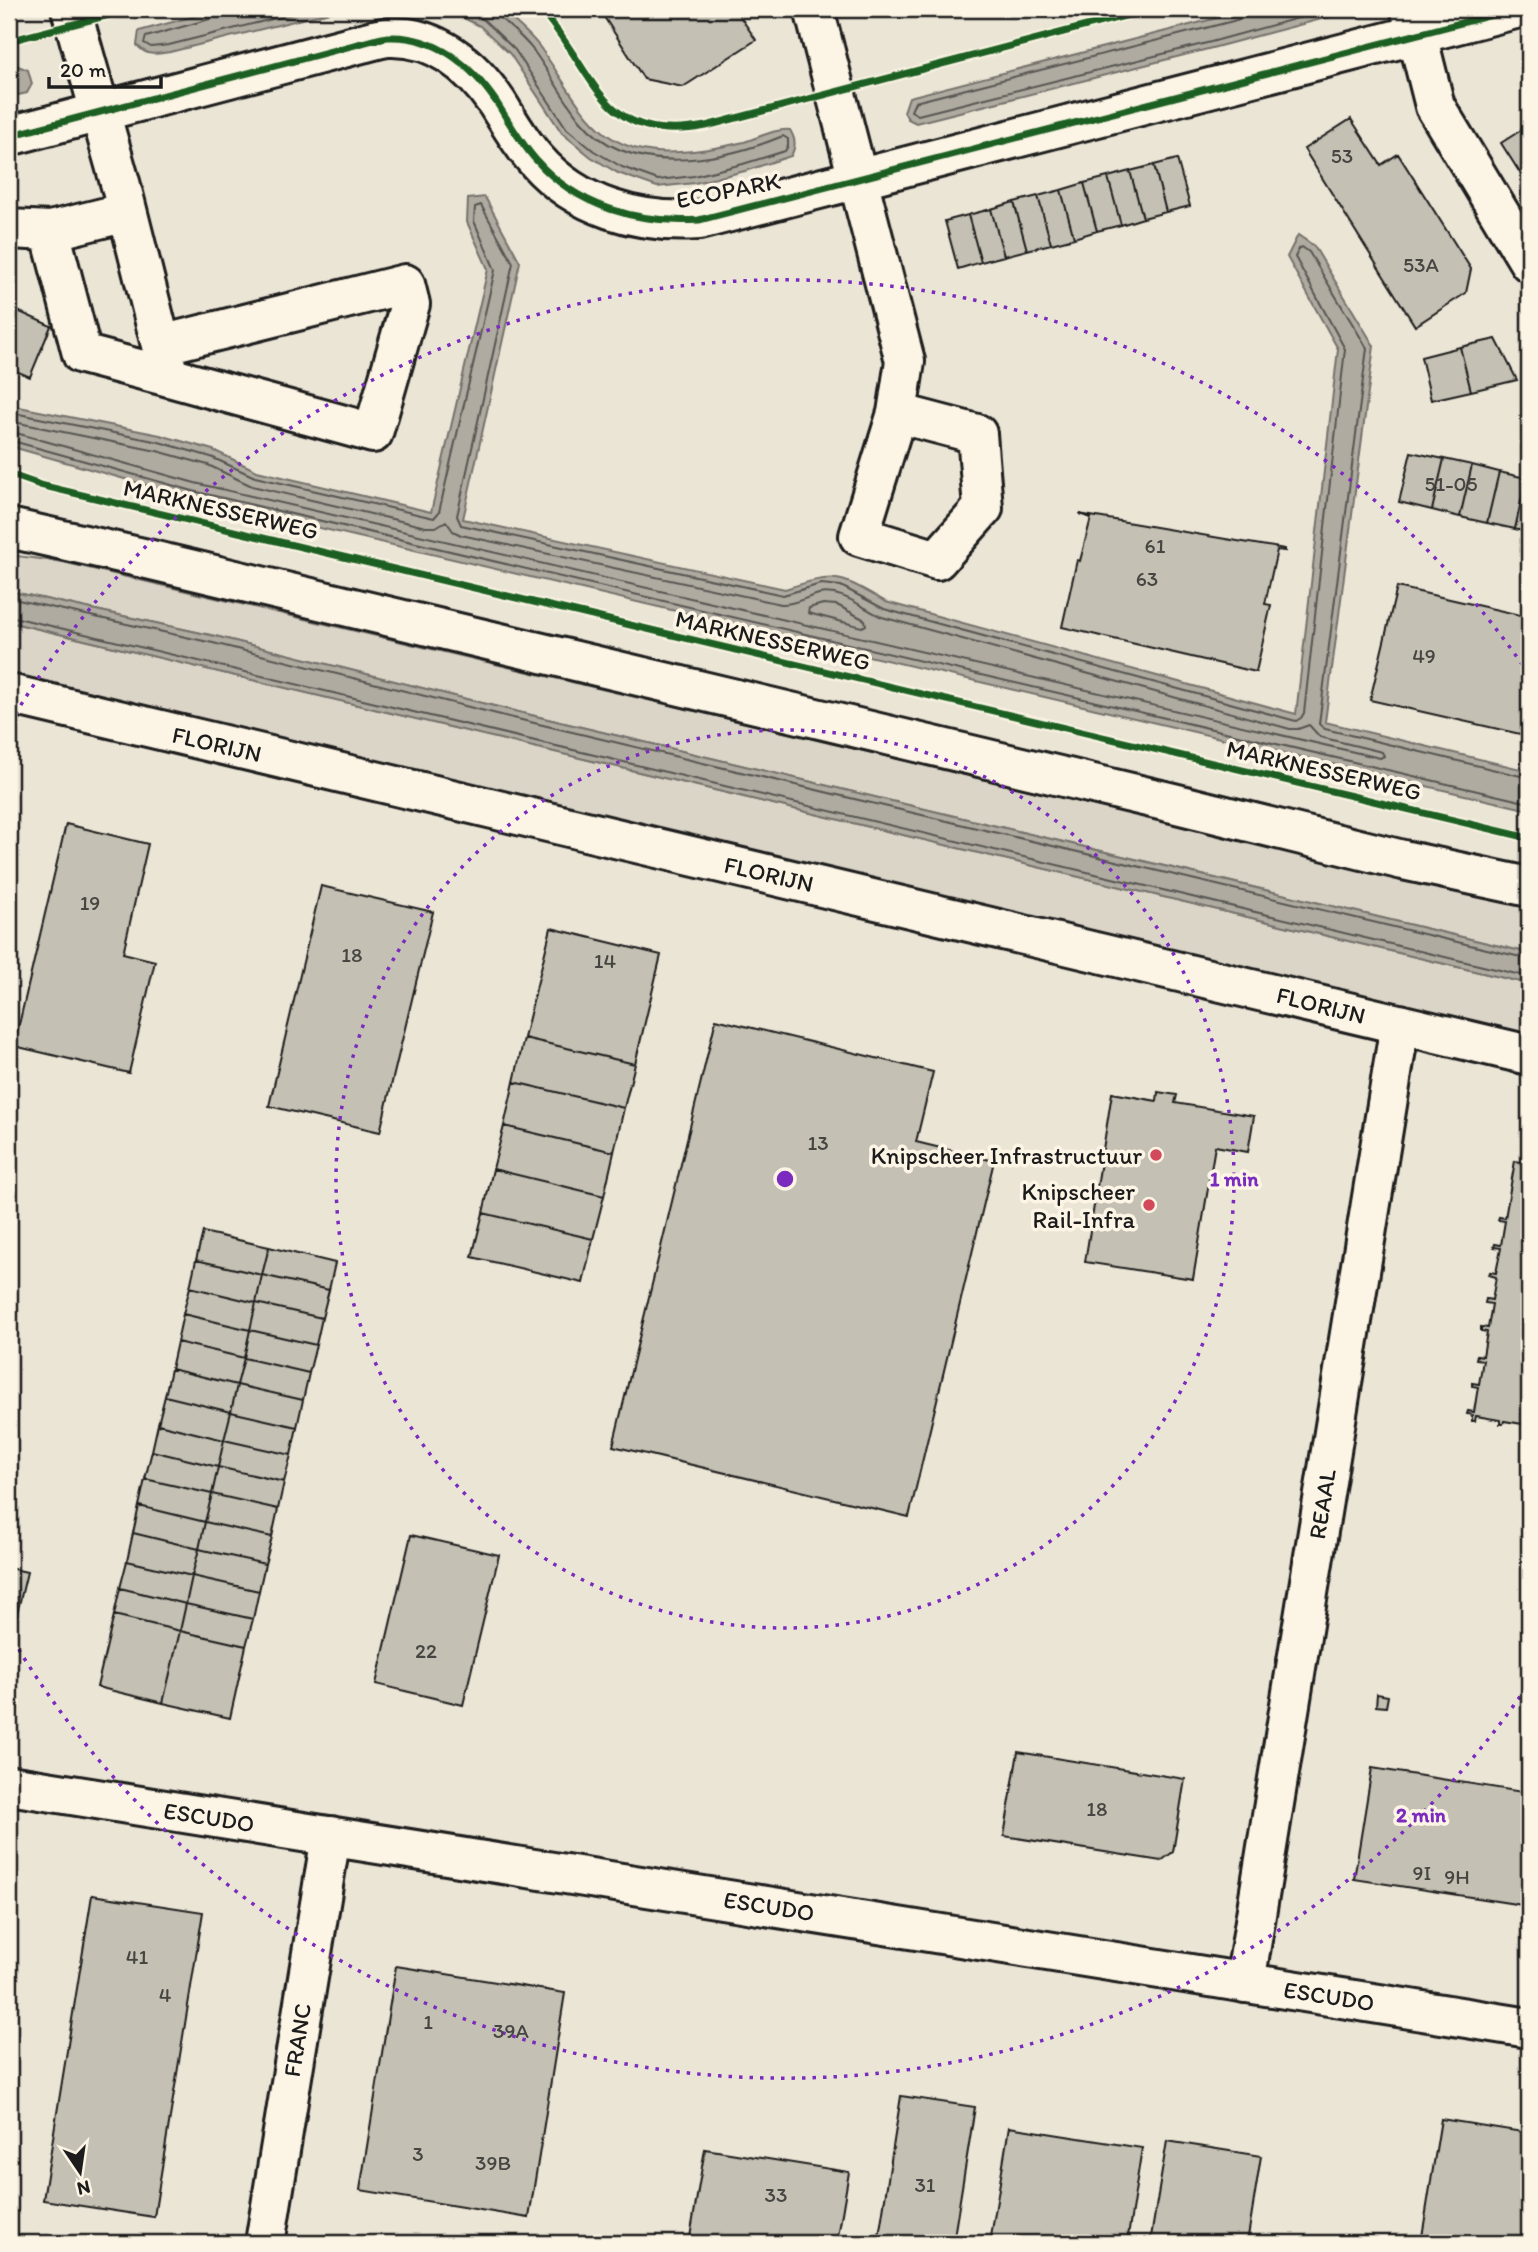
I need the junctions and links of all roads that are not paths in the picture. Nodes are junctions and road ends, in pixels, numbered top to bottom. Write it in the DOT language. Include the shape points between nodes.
graph roads {
  1 [pos="71,9"];
  2 [pos="814,9"];
  3 [pos="1515,9"];
  4 [pos="1414,21"];
  5 [pos="100,111"];
  6 [pos="9,136"];
  7 [pos="857,179"];
  8 [pos="127,212"];
  9 [pos="9,229"];
  10 [pos="50,231"];
  11 [pos="1529,262"];
  12 [pos="165,361"];
  13 [pos="897,412"];
  14 [pos="9,528"];
  15 [pos="9,694"];
  16 [pos="1529,887"];
  17 [pos="1400,1024"];
  18 [pos="1529,1055"];
  19 [pos="9,1785"];
  20 [pos="331,1836"];
  21 [pos="1245,1983"];
  22 [pos="1529,2028"];
  23 [pos="265,2243"];
  1 -- 5 [label="street"];
  2 -- 7 [label="street"];
  3 -- 4 [label="street, ECOPARK"];
  4 -- 7 [label="street, ECOPARK"];
  4 -- 11 [label="street" via="1435,106"];
  5 -- 6 [label="street, ECOPARK"];
  5 -- 7 [label="street, ECOPARK" via="388,37 415,40 455,56 485,87 522,142 552,175 618,213 644,219 699,219"];
  5 -- 8 [label="street"];
  7 -- 13 [label="street" via="905,361"];
  8 -- 10 [label="street"];
  8 -- 12 [label="street"];
  9 -- 10 [label="street"];
  10 -- 12 [label="street" via="82,354"];
  12 -- 12 [label="street" via="373,433 410,304 405,284"];
  14 -- 16 [label="street"];
  15 -- 17 [label="street, FLORIJN"];
  17 -- 18 [label="street, FLORIJN"];
  17 -- 21 [label="street, REAAL"];
  19 -- 20 [label="street, ESCUDO"];
  20 -- 21 [label="street, ESCUDO"];
  20 -- 23 [label="street, FRANC"];
  21 -- 22 [label="street, ESCUDO"];
}
